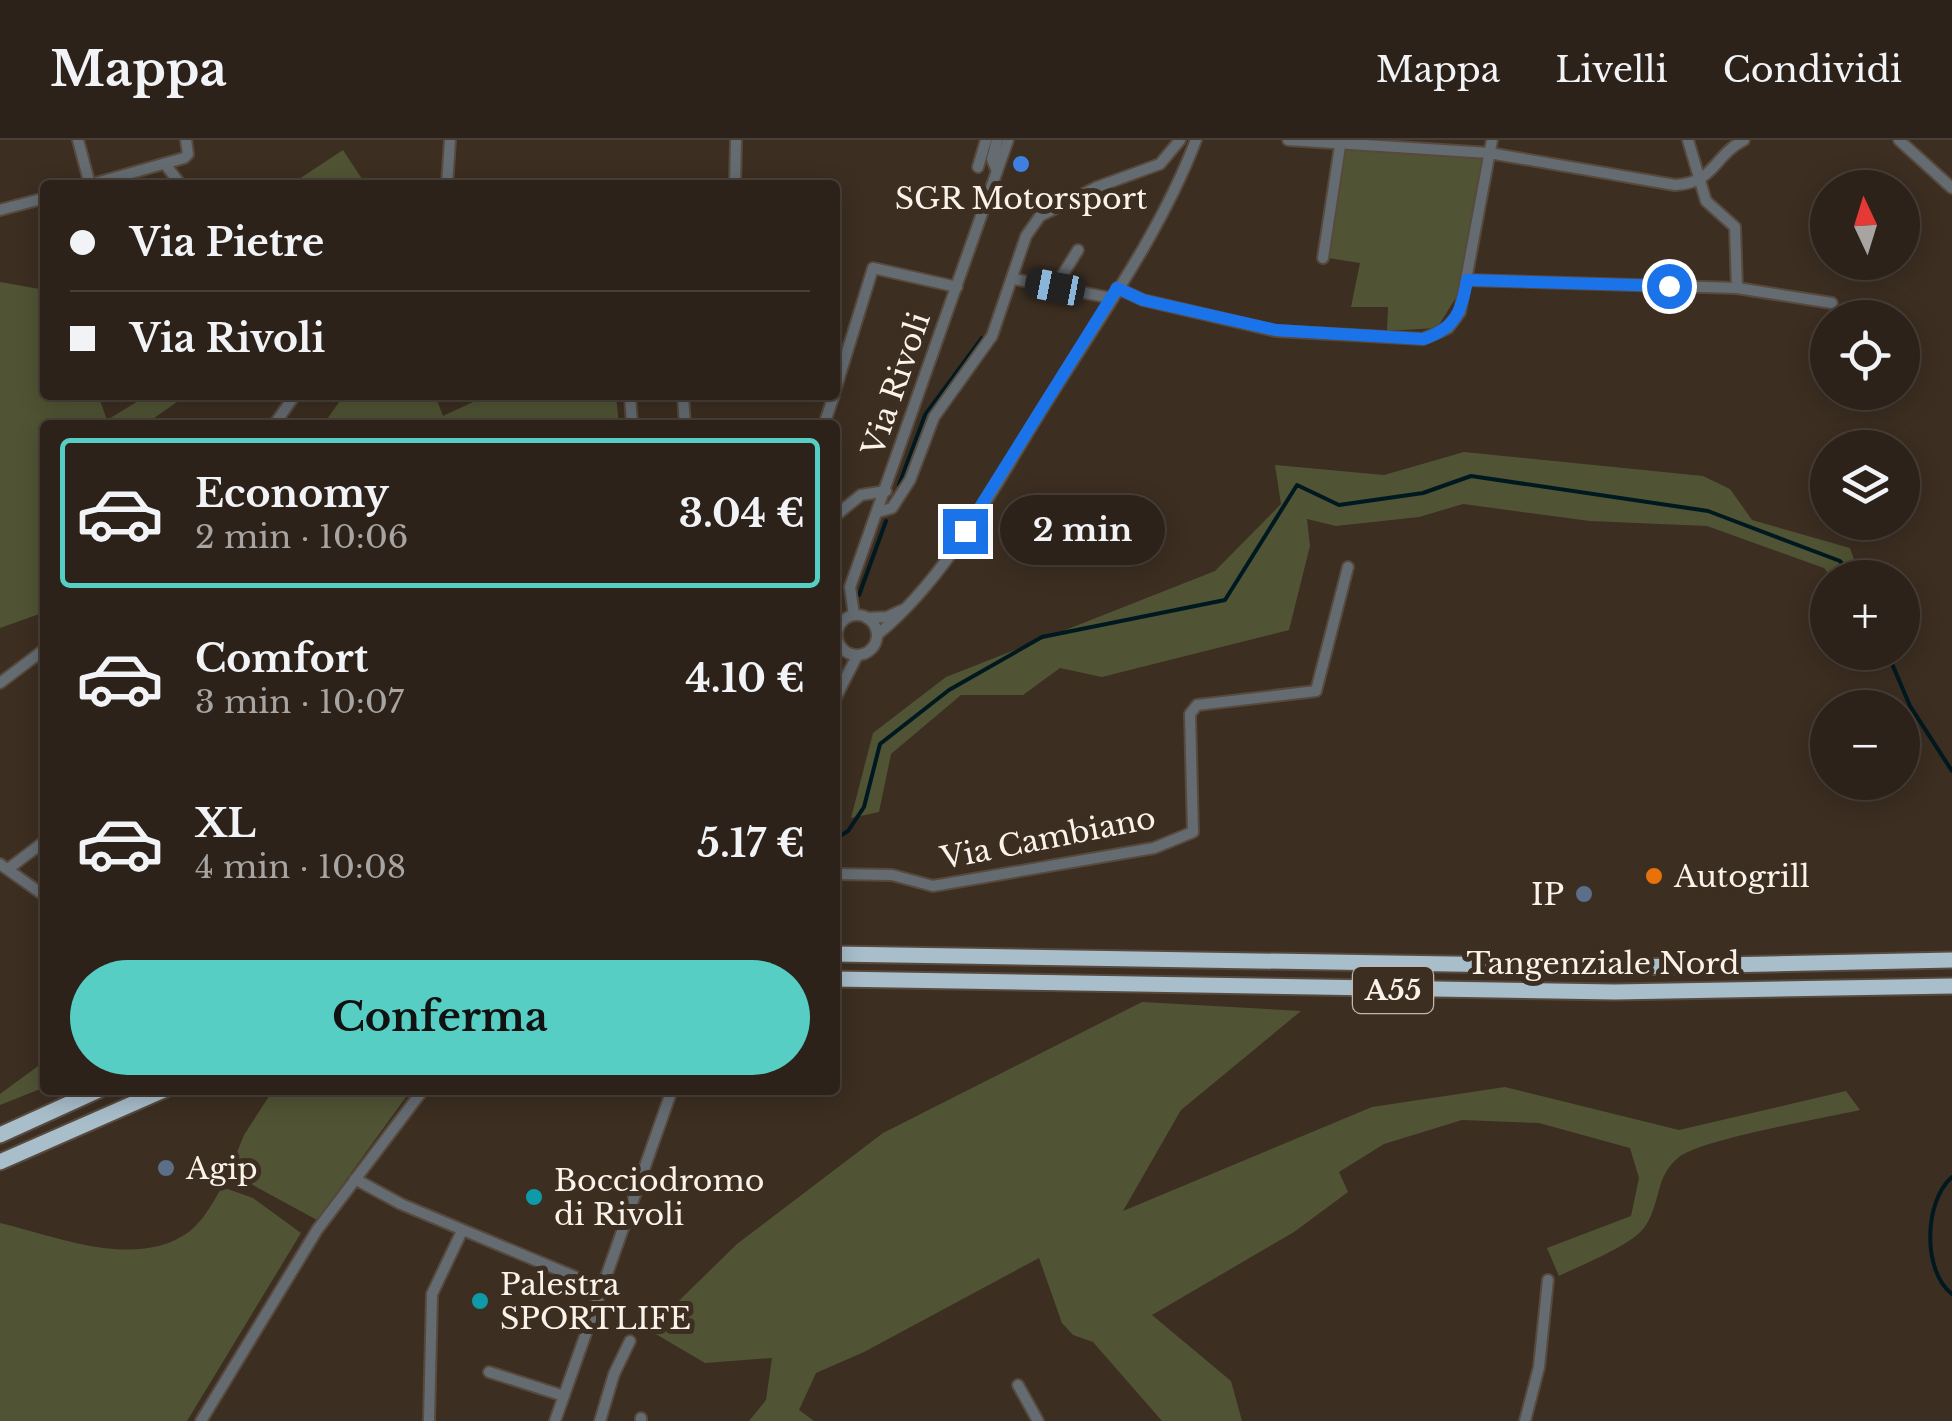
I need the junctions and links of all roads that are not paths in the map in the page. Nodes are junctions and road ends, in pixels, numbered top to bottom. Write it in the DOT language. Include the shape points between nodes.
graph roads {
  1 [pos="78,140"];
  2 [pos="186,140"];
  3 [pos="450,140"];
  4 [pos="736,140"];
  5 [pos="986,140"];
  6 [pos="997,140"];
  7 [pos="1008,140"];
  8 [pos="1180,140"];
  9 [pos="1196,140"];
  10 [pos="1288,140"];
  11 [pos="1492,140"];
  12 [pos="1688,140"];
  13 [pos="1744,140"];
  14 [pos="1899,140"];
  15 [pos="1307,141"];
  16 [pos="1340,146"];
  17 [pos="1489,153"];
  18 [pos="165,164"];
  19 [pos="978,167"];
  20 [pos="997,170"];
  21 [pos="89,180"];
  22 [pos="108,180"];
  23 [pos="178,180"];
  24 [pos="447,180"];
  25 [pos="734,180"];
  26 [pos="1703,180"];
  27 [pos="1952,188"];
  28 [pos="40,199"];
  29 [pos="0,210"];
  30 [pos="1078,250"];
  31 [pos="1322,258"];
  32 [pos="1014,279"];
  33 [pos="1467,280"];
  34 [pos="957,287"];
  35 [pos="1055,287"];
  36 [pos="1737,288"];
  37 [pos="1114,293"];
  38 [pos="1810,300"];
  39 [pos="840,374"];
  40 [pos="886,491"];
  41 [pos="840,512"];
  42 [pos="878,512"];
  43 [pos="1348,566"];
  44 [pos="907,608"];
  45 [pos="854,615"];
  46 [pos="867,618"];
  47 [pos="840,626"];
  48 [pos="878,634"];
  49 [pos="840,645"];
  50 [pos="844,651"];
  51 [pos="40,653"];
  52 [pos="857,656"];
  53 [pos="0,683"];
  54 [pos="842,685"];
  55 [pos="840,689"];
  56 [pos="40,844"];
  57 [pos="4,867"];
  58 [pos="840,874"];
  59 [pos="40,892"];
  60 [pos="840,954"];
  61 [pos="1952,960"];
  62 [pos="840,980"];
  63 [pos="1952,986"];
  64 [pos="87,1095"];
  65 [pos="153,1095"];
  66 [pos="419,1095"];
  67 [pos="670,1095"];
  68 [pos="0,1135"];
  69 [pos="0,1162"];
  70 [pos="355,1179"];
  71 [pos="462,1231"];
  72 [pos="1548,1280"];
  73 [pos="602,1288"];
  74 [pos="630,1341"];
  75 [pos="489,1372"];
  76 [pos="1018,1385"];
  77 [pos="564,1396"];
  78 [pos="201,1421"];
  79 [pos="428,1421"];
  80 [pos="554,1421"];
  81 [pos="600,1421"];
  82 [pos="1038,1421"];
  83 [pos="1525,1421"];
  1 -- 21 [label="street"];
  2 -- 18 [label="street" via="188,154"];
  3 -- 24 [label="street"];
  4 -- 25 [label="street"];
  5 -- 19 [label="street"];
  6 -- 20 [label="street, Via Rivoli"];
  7 -- 20 [label="street, Via Rivoli"];
  8 -- 32 [label="street" via="1160,164 1040,216 1026,236"];
  9 -- 37 [label="street, Via Rivoli"];
  10 -- 15 [label="street"];
  11 -- 17 [label="street"];
  12 -- 26 [label="street"];
  13 -- 26 [label="street"];
  14 -- 27 [label="street"];
  15 -- 16 [label="street"];
  16 -- 17 [label="street"];
  16 -- 31 [label="street"];
  17 -- 26 [label="street" via="1675,186"];
  17 -- 33 [label="street"];
  18 -- 22 [label="street"];
  18 -- 23 [label="street"];
  20 -- 34 [label="street, Via Rivoli"];
  26 -- 36 [label="street" via="1706,201 1735,226"];
  28 -- 29 [label="street"];
  30 -- 35 [label="street"];
  32 -- 35 [label="street"];
  32 -- 42 [label="street" via="992,336 934,417 910,480 892,508"];
  33 -- 36 [label="street"];
  33 -- 37 [label="street" via="1455,321 1423,339 1276,330"];
  34 -- 39 [label="street" via="873,268"];
  34 -- 40 [label="street, Via Rivoli"];
  35 -- 37 [label="street"];
  36 -- 38 [label="street"];
  37 -- 44 [label="street, Via Rivoli" via="965,531"];
  40 -- 41 [label="street" via="861,496"];
  40 -- 42 [label="street, Via Rivoli"];
  42 -- 45 [label="street, Via Rivoli" via="850,587"];
  43 -- 58 [label="street, Via Cambiano" via="1316,690 1197,705 1190,714 1193,832 1154,848 933,886 892,874"];
  44 -- 46 [label="street"];
  44 -- 48 [label="street, Via Rivoli"];
  45 -- 46 [label="street"];
  45 -- 47 [label="street, Via Rivoli"];
  46 -- 48 [label="street"];
  48 -- 52 [label="street, Via Rivoli" via="874,647"];
  49 -- 50 [label="street, Via Rivoli"];
  50 -- 52 [label="street"];
  50 -- 54 [label="street, Via Rivoli"];
  51 -- 53 [label="street"];
  52 -- 54 [label="street, Via Rivoli"];
  54 -- 55 [label="street, Via Rivoli"];
  56 -- 57 [label="street"];
  57 -- 59 [label="street"];
  60 -- 61 [label="highway, Tangenziale Nord / A55" via="1609,966"];
  62 -- 63 [label="highway, Tangenziale Nord / A55" via="1615,992"];
  64 -- 68 [label="highway"];
  65 -- 69 [label="highway"];
  66 -- 70 [label="street"];
  67 -- 73 [label="street"];
  70 -- 71 [label="street"];
  70 -- 78 [label="street"];
  71 -- 73 [label="street"];
  71 -- 79 [label="street" via="430,1306"];
  72 -- 83 [label="street" via="1539,1367"];
  73 -- 77 [label="street"];
  74 -- 81 [label="street"];
  75 -- 77 [label="street"];
  76 -- 82 [label="street"];
  77 -- 80 [label="street"];
}
